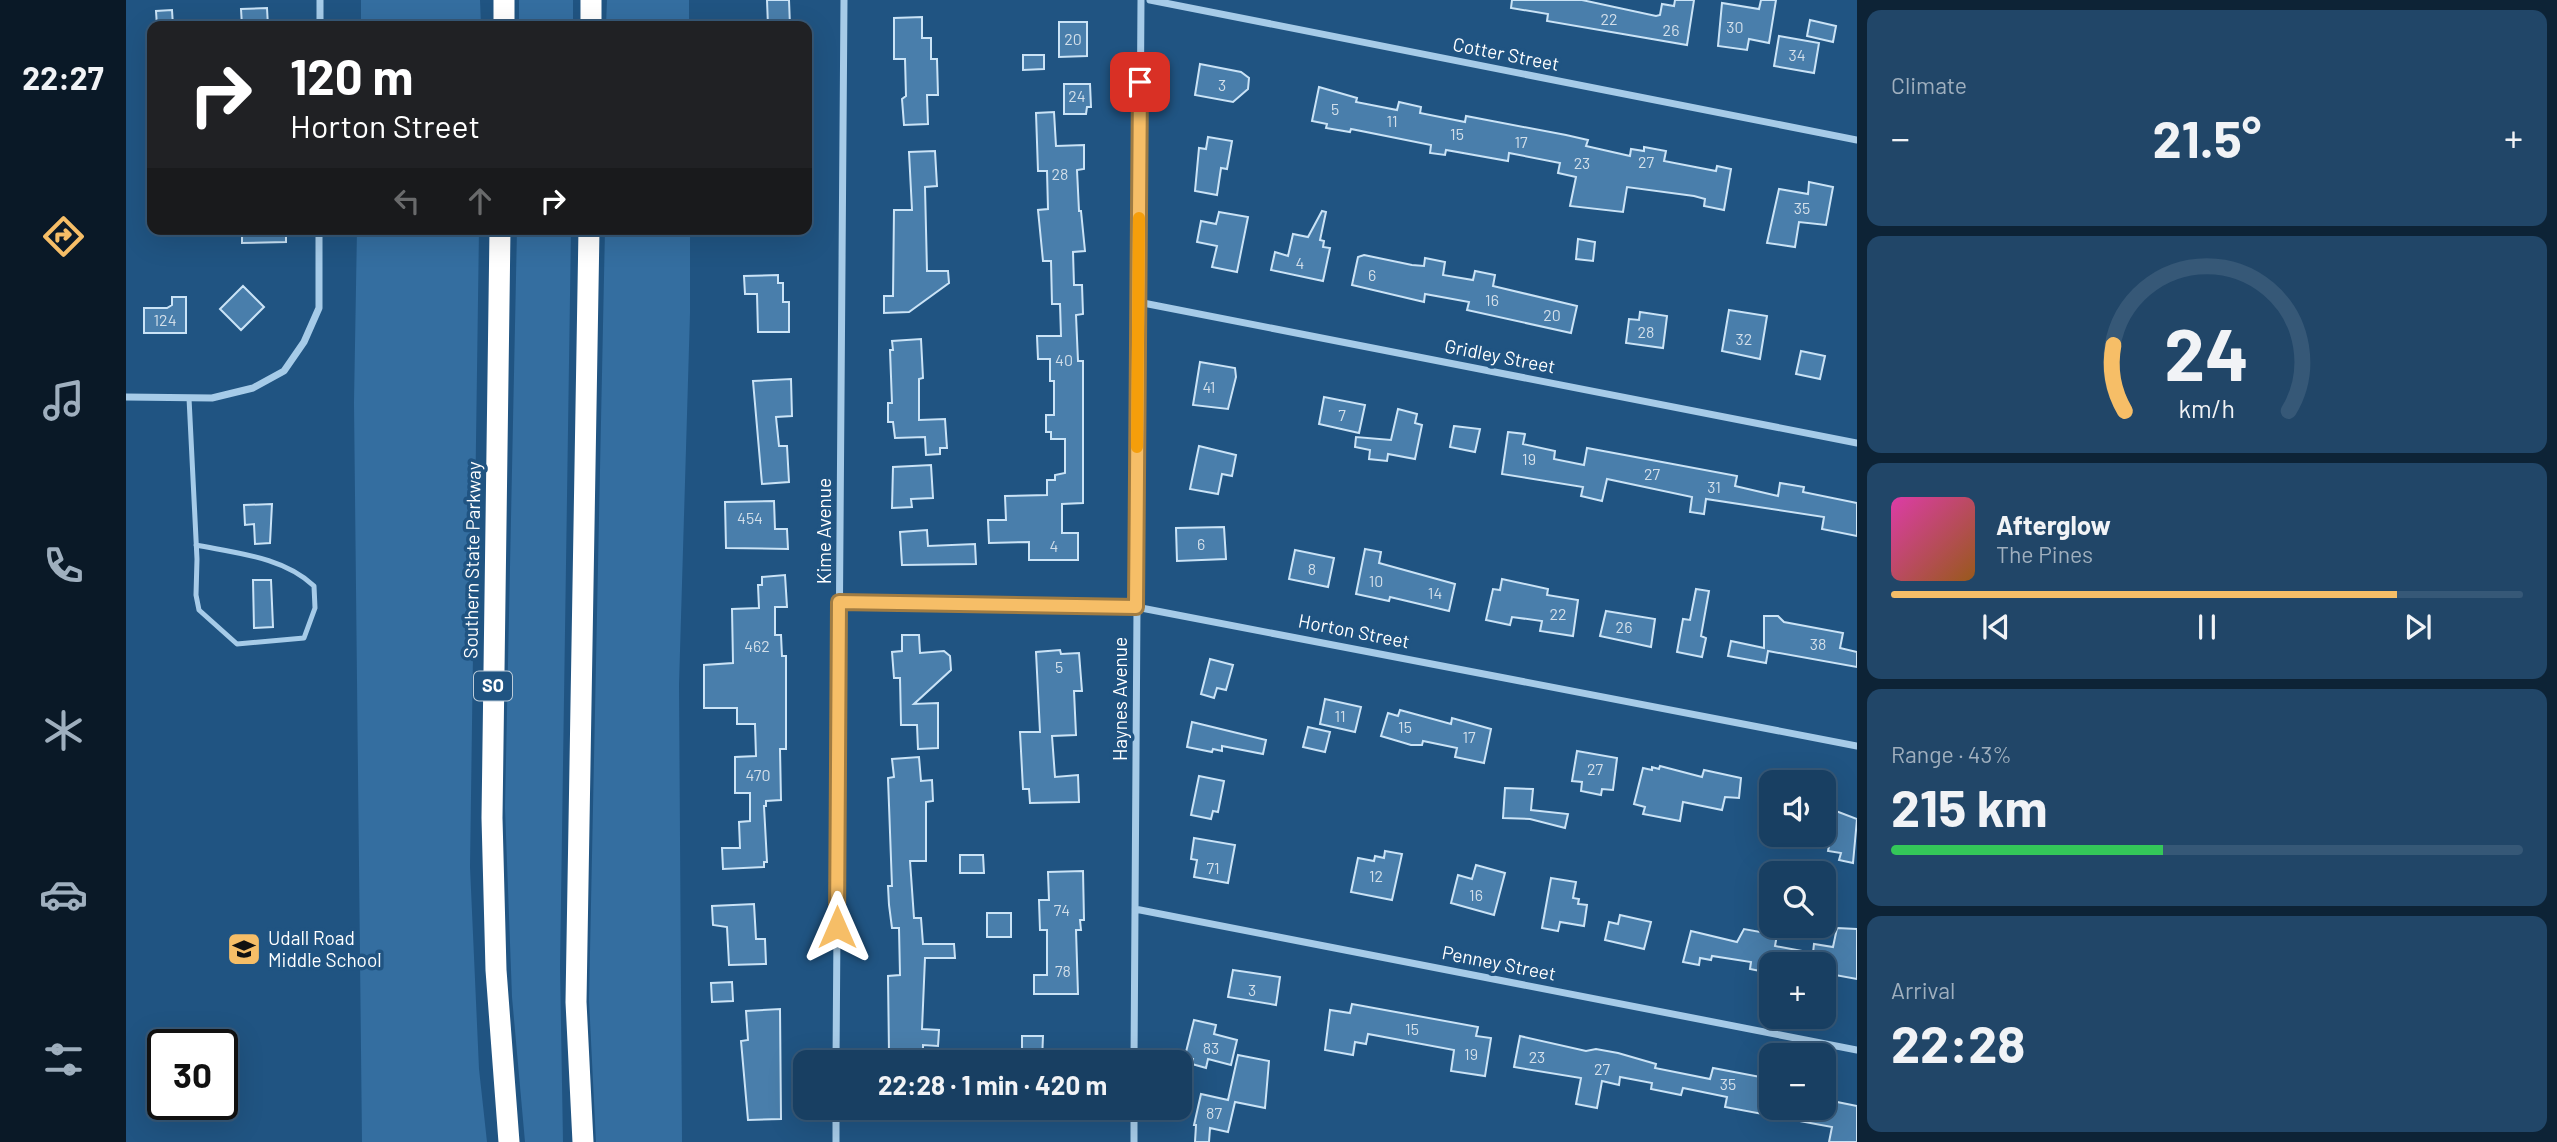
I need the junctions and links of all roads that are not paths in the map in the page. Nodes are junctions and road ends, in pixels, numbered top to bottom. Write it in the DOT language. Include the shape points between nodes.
graph roads {
  1 [pos="320,0"];
  2 [pos="504,0"];
  3 [pos="591,0"];
  4 [pos="844,0"];
  5 [pos="1141,0"];
  6 [pos="1150,0"];
  7 [pos="320,21"];
  8 [pos="504,21"];
  9 [pos="591,21"];
  10 [pos="1857,140"];
  11 [pos="319,235"];
  12 [pos="500,235"];
  13 [pos="589,235"];
  14 [pos="1138,302"];
  15 [pos="126,397"];
  16 [pos="189,398"];
  17 [pos="1857,443"];
  18 [pos="196,545"];
  19 [pos="839,602"];
  20 [pos="1136,607"];
  21 [pos="1857,746"];
  22 [pos="1135,909"];
  23 [pos="836,1050"];
  24 [pos="1134,1050"];
  25 [pos="1857,1050"];
  26 [pos="836,1120"];
  27 [pos="1134,1120"];
  28 [pos="509,1142"];
  29 [pos="583,1142"];
  30 [pos="836,1142"];
  31 [pos="1134,1142"];
  1 -- 7 [label="street"];
  2 -- 8 [label="highway"];
  3 -- 9 [label="highway"];
  4 -- 19 [label="street, Kime Avenue"];
  5 -- 14 [label="street, Haynes Avenue"];
  6 -- 10 [label="street, Cotter Street"];
  11 -- 16 [label="street" via="319,308 284,371 253,388 212,398"];
  12 -- 28 [label="highway, Southern State Parkway / SO" via="492,831 496,983"];
  13 -- 29 [label="highway" via="576,989"];
  14 -- 17 [label="street, Gridley Street"];
  14 -- 20 [label="street, Haynes Avenue"];
  15 -- 16 [label="street"];
  16 -- 18 [label="lane"];
  18 -- 18 [label="lane" via="199,610 217,627 237,644 304,638 312,623 314,597 313,586 299,572 260,558"];
  19 -- 20 [label="street, Horton Street"];
  19 -- 23 [label="street, Kime Avenue"];
  20 -- 21 [label="street, Horton Street"];
  20 -- 22 [label="street, Haynes Avenue"];
  22 -- 24 [label="street, Haynes Avenue"];
  22 -- 25 [label="street, Penney Street"];
  26 -- 30 [label="street"];
  27 -- 31 [label="street"];
}
